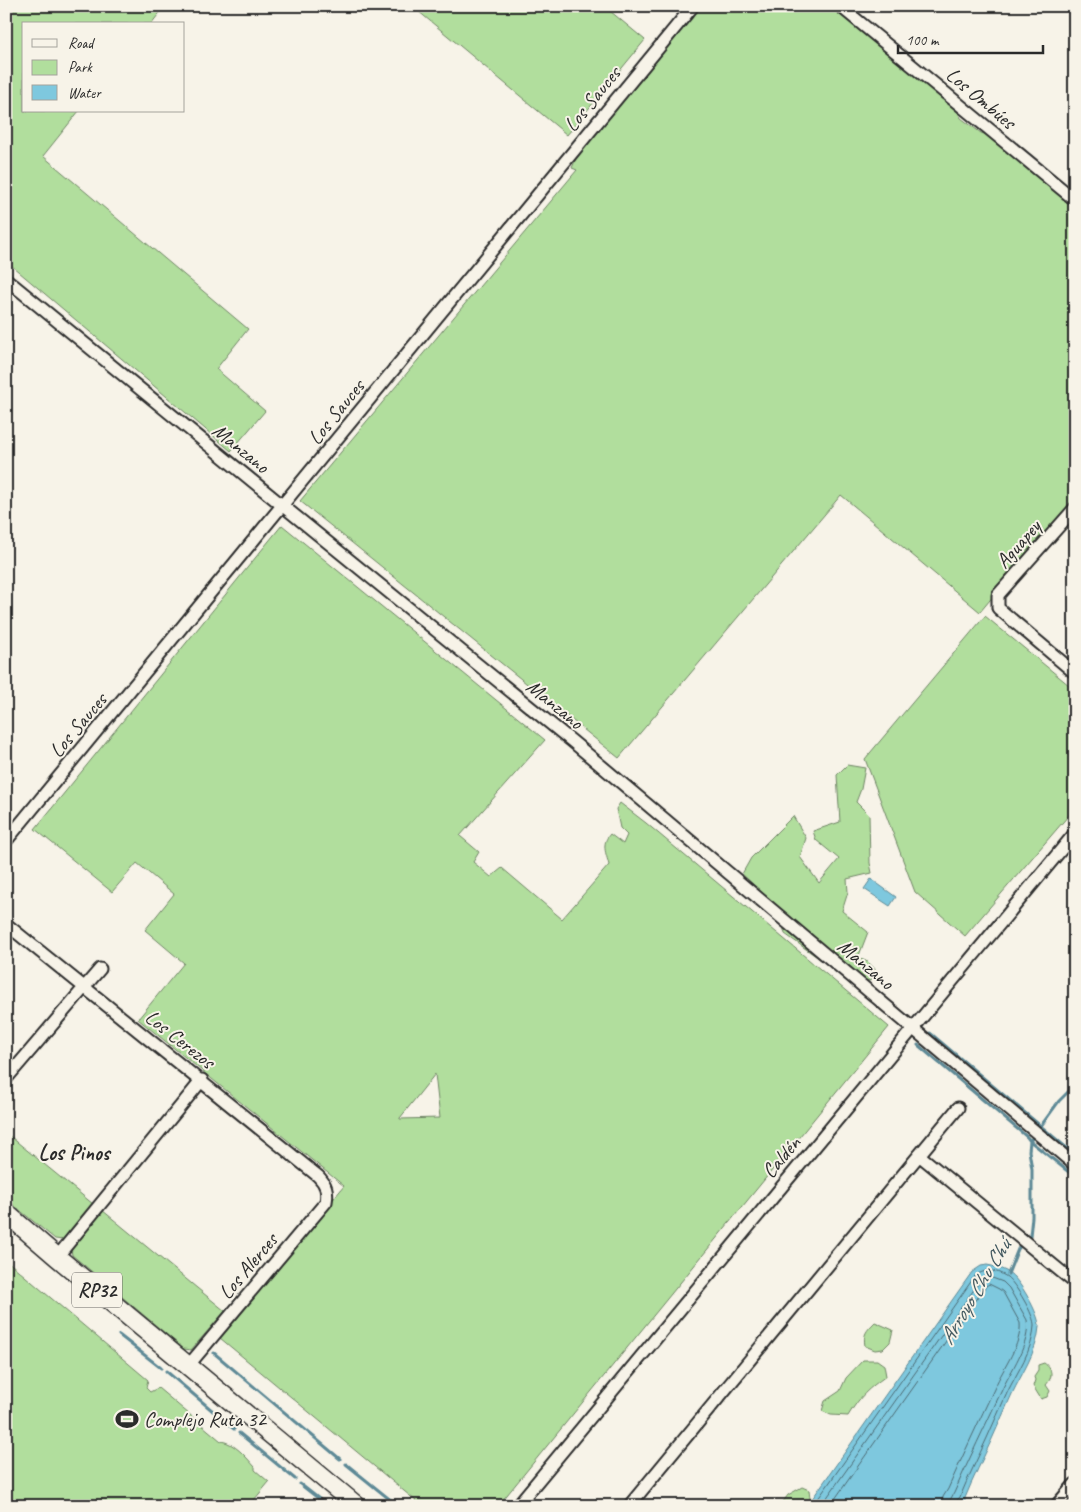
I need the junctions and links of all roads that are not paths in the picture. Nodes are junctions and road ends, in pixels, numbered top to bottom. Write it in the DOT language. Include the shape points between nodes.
graph roads {
  1 [pos="693,6"];
  2 [pos="840,6"];
  3 [pos="1075,200"];
  4 [pos="6,279"];
  5 [pos="283,506"];
  6 [pos="1072,515"];
  7 [pos="1075,673"];
  8 [pos="1075,833"];
  9 [pos="6,841"];
  10 [pos="6,924"];
  11 [pos="100,969"];
  12 [pos="84,987"];
  13 [pos="912,1028"];
  14 [pos="6,1079"];
  15 [pos="202,1080"];
  16 [pos="958,1108"];
  17 [pos="920,1155"];
  18 [pos="1075,1165"];
  19 [pos="326,1187"];
  20 [pos="6,1213"];
  21 [pos="57,1257"];
  22 [pos="1075,1283"];
  23 [pos="188,1366"];
  24 [pos="1075,1484"];
  25 [pos="357,1506"];
  26 [pos="517,1506"];
  27 [pos="629,1506"];
  28 [pos="1056,1506"];
  1 -- 5 [label="street, Los Sauces"];
  2 -- 3 [label="street, Los Ombúes"];
  4 -- 5 [label="street, Manzano"];
  5 -- 9 [label="street, Los Sauces"];
  5 -- 13 [label="street, Manzano" via="573,742"];
  6 -- 7 [label="street, Aguapey" via="998,595 998,608"];
  8 -- 13 [label="street, Caldén"];
  10 -- 12 [label="street, Los Cerezos"];
  11 -- 12 [label="street"];
  12 -- 14 [label="street"];
  12 -- 15 [label="street, Los Cerezos"];
  13 -- 18 [label="street, Manzano"];
  13 -- 26 [label="street, Caldén"];
  15 -- 19 [label="street, Los Cerezos" via="324,1181"];
  15 -- 21 [label="street"];
  16 -- 17 [label="street"];
  17 -- 22 [label="street"];
  17 -- 27 [label="street"];
  19 -- 23 [label="street, Los Alerces" via="326,1202"];
  20 -- 21 [label="main road, RP32"];
  21 -- 23 [label="main road, RP32"];
  23 -- 25 [label="main road, RP32"];
  24 -- 28 [label="street"];
}
